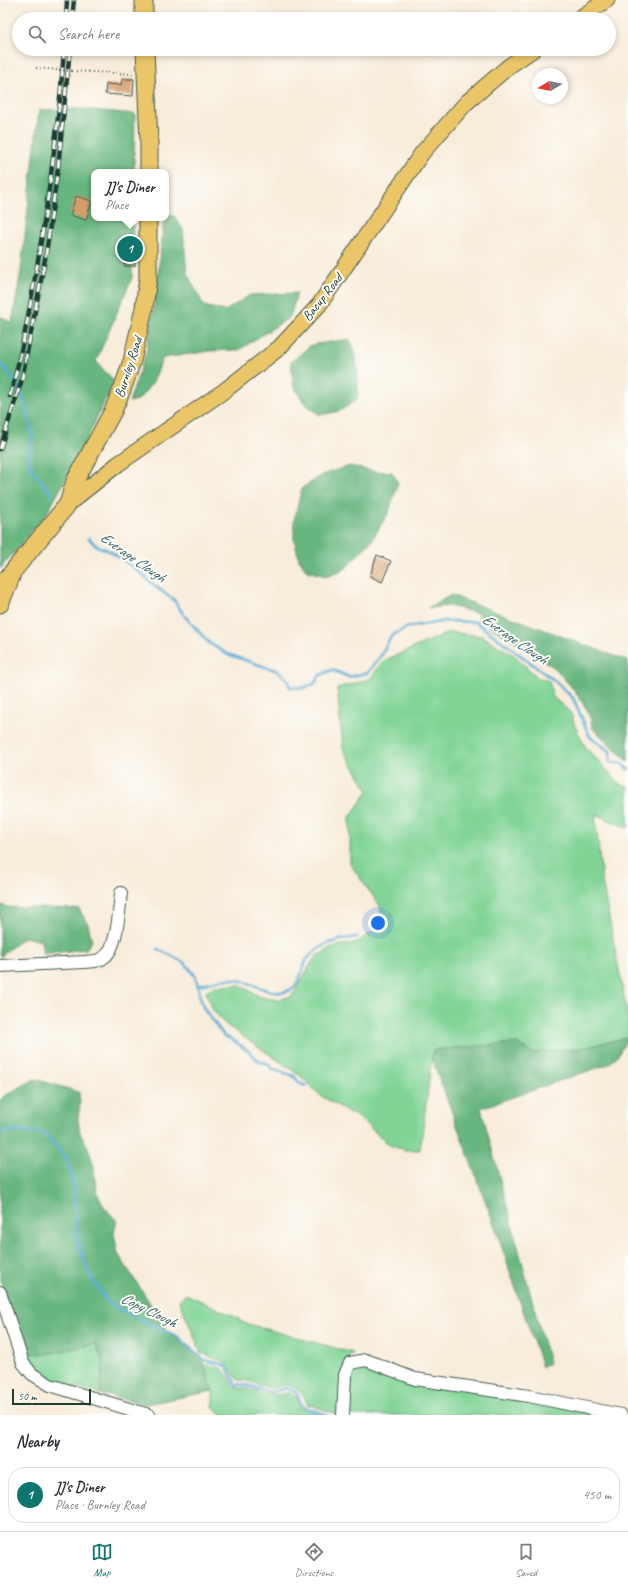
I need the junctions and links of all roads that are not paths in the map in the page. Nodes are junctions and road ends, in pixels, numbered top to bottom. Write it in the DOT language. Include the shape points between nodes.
graph roads {
  1 [pos="144,0"];
  2 [pos="607,0"];
  3 [pos="144,12"];
  4 [pos="589,12"];
  5 [pos="145,56"];
  6 [pos="524,56"];
  7 [pos="149,169"];
  8 [pos="148,221"];
  9 [pos="68,504"];
  10 [pos="14,571"];
  11 [pos="0,587"];
  12 [pos="0,604"];
  13 [pos="121,893"];
  14 [pos="0,966"];
  15 [pos="0,1292"];
  16 [pos="149,1415"];
  17 [pos="343,1415"];
  18 [pos="622,1415"];
  1 -- 3 [label="highway"];
  2 -- 4 [label="main road"];
  5 -- 7 [label="highway"];
  6 -- 9 [label="main road, Bacup Road" via="466,103 422,153 319,305 278,348 224,391 118,464"];
  8 -- 9 [label="highway, Burnley Road" via="148,278 132,361 113,411 74,481"];
  9 -- 10 [label="highway"];
  10 -- 11 [label="highway"];
  10 -- 12 [label="highway"];
  13 -- 14 [label="lane" via="119,920 108,954 104,958 85,962"];
  15 -- 16 [label="lane" via="23,1363 32,1374 50,1385"];
  17 -- 18 [label="lane" via="345,1375 350,1363 366,1360 416,1379 529,1396"];
}
